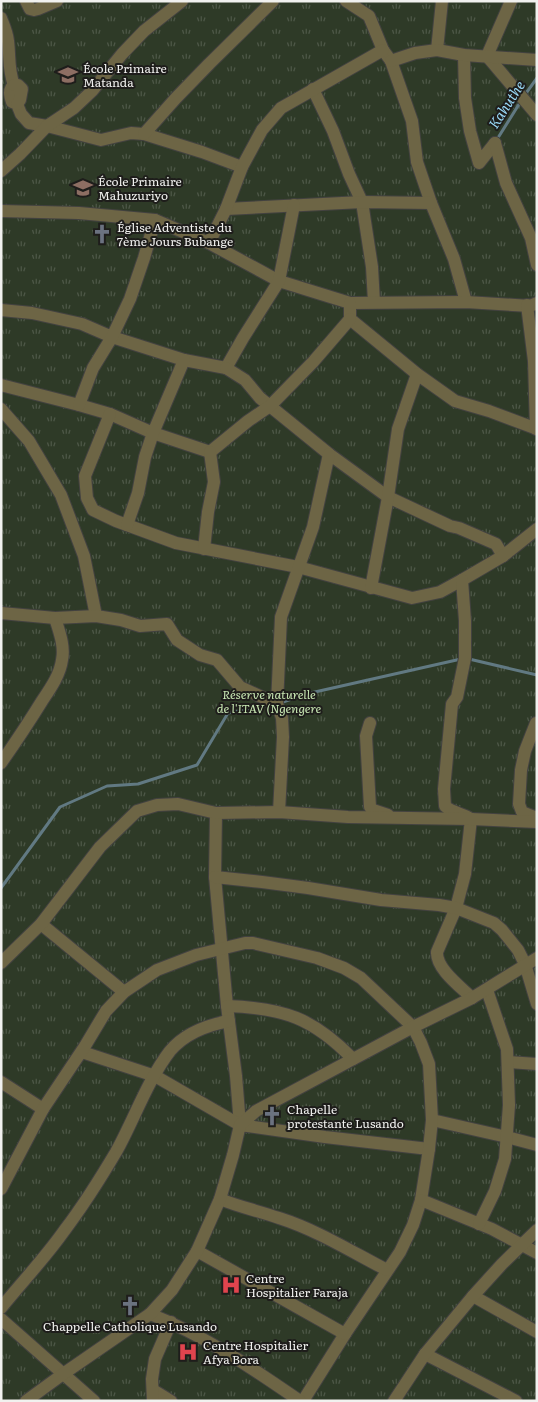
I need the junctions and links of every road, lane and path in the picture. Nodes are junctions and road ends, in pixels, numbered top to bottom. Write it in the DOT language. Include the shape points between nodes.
graph roads {
  1 [pos="26,1"];
  2 [pos="57,1"];
  3 [pos="182,1"];
  4 [pos="273,1"];
  5 [pos="346,1"];
  6 [pos="369,1"];
  7 [pos="442,1"];
  8 [pos="511,1"];
  9 [pos="369,16"];
  10 [pos="1,18"];
  11 [pos="437,50"];
  12 [pos="464,55"];
  13 [pos="387,56"];
  14 [pos="486,56"];
  15 [pos="537,60"];
  16 [pos="313,89"];
  17 [pos="537,115"];
  18 [pos="48,126"];
  19 [pos="144,134"];
  20 [pos="242,167"];
  21 [pos="1,171"];
  22 [pos="362,202"];
  23 [pos="431,203"];
  24 [pos="294,205"];
  25 [pos="226,209"];
  26 [pos="1,211"];
  27 [pos="155,220"];
  28 [pos="534,238"];
  29 [pos="209,243"];
  30 [pos="537,265"];
  31 [pos="279,281"];
  32 [pos="374,302"];
  33 [pos="466,302"];
  34 [pos="350,303"];
  35 [pos="532,304"];
  36 [pos="1,310"];
  37 [pos="350,319"];
  38 [pos="112,336"];
  39 [pos="184,360"];
  40 [pos="226,368"];
  41 [pos="418,374"];
  42 [pos="1,385"];
  43 [pos="79,404"];
  44 [pos="270,406"];
  45 [pos="1,410"];
  46 [pos="110,414"];
  47 [pos="537,429"];
  48 [pos="153,433"];
  49 [pos="210,452"];
  50 [pos="329,454"];
  51 [pos="388,497"];
  52 [pos="127,525"];
  53 [pos="537,529"];
  54 [pos="204,549"];
  55 [pos="503,556"];
  56 [pos="298,567"];
  57 [pos="462,580"];
  58 [pos="371,588"];
  59 [pos="1,613"];
  60 [pos="96,616"];
  61 [pos="55,618"];
  62 [pos="278,704"];
  63 [pos="370,722"];
  64 [pos="536,723"];
  65 [pos="1,763"];
  66 [pos="279,812"];
  67 [pos="216,813"];
  68 [pos="394,818"];
  69 [pos="537,818"];
  70 [pos="471,819"];
  71 [pos="537,822"];
  72 [pos="215,877"];
  73 [pos="456,908"];
  74 [pos="41,924"];
  75 [pos="222,948"];
  76 [pos="537,958"];
  77 [pos="1,963"];
  78 [pos="525,964"];
  79 [pos="487,990"];
  80 [pos="124,992"];
  81 [pos="472,998"];
  82 [pos="536,998"];
  83 [pos="227,1006"];
  84 [pos="229,1021"];
  85 [pos="412,1027"];
  86 [pos="82,1052"];
  87 [pos="353,1059"];
  88 [pos="508,1062"];
  89 [pos="537,1064"];
  90 [pos="154,1076"];
  91 [pos="1,1082"];
  92 [pos="43,1109"];
  93 [pos="432,1120"];
  94 [pos="240,1125"];
  95 [pos="507,1136"];
  96 [pos="537,1145"];
  97 [pos="429,1149"];
  98 [pos="6,1168"];
  99 [pos="1,1189"];
  100 [pos="220,1199"];
  101 [pos="421,1200"];
  102 [pos="479,1224"];
  103 [pos="537,1230"];
  104 [pos="521,1244"];
  105 [pos="197,1251"];
  106 [pos="537,1253"];
  107 [pos="387,1270"];
  108 [pos="473,1296"];
  109 [pos="1,1308"];
  110 [pos="150,1314"];
  111 [pos="1,1319"];
  112 [pos="171,1322"];
  113 [pos="537,1332"];
  114 [pos="345,1334"];
  115 [pos="425,1354"];
  116 [pos="63,1374"];
  117 [pos="153,1395"];
  118 [pos="26,1401"];
  119 [pos="94,1401"];
  120 [pos="171,1401"];
  121 [pos="301,1401"];
  122 [pos="394,1401"];
  123 [pos="516,1401"];
  1 -- 2 [label="street" via="34,10"];
  3 -- 18 [label="street" via="122,54 92,92"];
  4 -- 19 [label="street" via="189,84"];
  5 -- 9 [label="street"];
  6 -- 9 [label="street"];
  7 -- 11 [label="street"];
  8 -- 14 [label="street"];
  9 -- 13 [label="street"];
  10 -- 18 [label="street" via="6,28 14,85 10,95 12,102 17,104 29,123"];
  11 -- 12 [label="street"];
  11 -- 13 [label="street"];
  12 -- 14 [label="street"];
  12 -- 28 [label="street" via="465,98 479,163 495,143 506,183"];
  13 -- 16 [label="street"];
  13 -- 23 [label="street" via="412,121 417,162"];
  14 -- 15 [label="street"];
  14 -- 17 [label="street"];
  16 -- 20 [label="street" via="281,108 262,130"];
  16 -- 22 [label="street"];
  18 -- 19 [label="street" via="101,140 131,133"];
  18 -- 21 [label="street"];
  19 -- 20 [label="street"];
  20 -- 25 [label="street"];
  22 -- 23 [label="street"];
  22 -- 24 [label="street"];
  22 -- 32 [label="street"];
  23 -- 33 [label="street" via="454,259"];
  24 -- 25 [label="street"];
  24 -- 31 [label="street"];
  25 -- 29 [label="street"];
  26 -- 27 [label="street" via="79,213"];
  27 -- 29 [label="street"];
  27 -- 38 [label="street" via="130,299"];
  28 -- 30 [label="street"];
  29 -- 31 [label="street"];
  31 -- 34 [label="street"];
  31 -- 40 [label="street"];
  32 -- 33 [label="street"];
  32 -- 34 [label="street"];
  33 -- 35 [label="street"];
  34 -- 37 [label="street"];
  35 -- 47 [label="street"];
  36 -- 38 [label="street" via="82,324"];
  37 -- 41 [label="street"];
  37 -- 44 [label="street"];
  38 -- 39 [label="street"];
  38 -- 43 [label="street" via="93,368"];
  39 -- 40 [label="street"];
  39 -- 48 [label="street"];
  40 -- 44 [label="street" via="245,380"];
  41 -- 47 [label="street" via="455,401"];
  41 -- 51 [label="street" via="398,429"];
  42 -- 43 [label="street"];
  43 -- 46 [label="street"];
  44 -- 49 [label="street"];
  44 -- 50 [label="street"];
  45 -- 60 [label="street" via="29,441 61,495 84,556"];
  46 -- 48 [label="street"];
  46 -- 52 [label="street" via="85,476 87,498 93,510"];
  48 -- 49 [label="street"];
  48 -- 52 [label="street"];
  49 -- 54 [label="street" via="214,482"];
  50 -- 51 [label="street"];
  50 -- 56 [label="street" via="313,527"];
  51 -- 55 [label="street" via="496,544"];
  51 -- 58 [label="street"];
  52 -- 54 [label="street" via="176,543"];
  53 -- 55 [label="street"];
  54 -- 56 [label="street"];
  55 -- 57 [label="street"];
  56 -- 58 [label="street"];
  56 -- 62 [label="street" via="281,617"];
  57 -- 58 [label="street" via="440,592 412,598"];
  57 -- 70 [label="street" via="465,658 457,697 452,704 444,789 445,806"];
  59 -- 61 [label="street"];
  60 -- 61 [label="street"];
  60 -- 62 [label="street" via="140,626 167,624 177,640 217,660 240,687"];
  61 -- 65 [label="street" via="63,660 53,683"];
  62 -- 66 [label="street" via="282,718"];
  63 -- 68 [label="street" via="366,736 370,807"];
  64 -- 69 [label="street" via="525,751 518,804 522,812"];
  66 -- 67 [label="street"];
  66 -- 68 [label="street"];
  67 -- 72 [label="street"];
  67 -- 74 [label="street" via="178,804 157,805 137,811 100,847"];
  68 -- 70 [label="street"];
  70 -- 71 [label="street"];
  70 -- 73 [label="street" via="465,874"];
  72 -- 73 [label="street"];
  72 -- 75 [label="street"];
  73 -- 78 [label="street" via="494,923 518,950"];
  73 -- 81 [label="street" via="436,958"];
  74 -- 77 [label="street"];
  74 -- 80 [label="street"];
  75 -- 80 [label="street" via="157,970"];
  75 -- 83 [label="street"];
  75 -- 85 [label="street" via="253,943 318,958 344,968 361,978"];
  76 -- 78 [label="street"];
  78 -- 79 [label="street"];
  78 -- 82 [label="street"];
  79 -- 81 [label="street"];
  79 -- 88 [label="street" via="507,1049"];
  80 -- 86 [label="street" via="106,1011"];
  81 -- 85 [label="street"];
  83 -- 84 [label="street"];
  83 -- 87 [label="street" via="294,1016 324,1033"];
  84 -- 90 [label="street" via="208,1025 187,1036 170,1050"];
  84 -- 94 [label="street"];
  85 -- 87 [label="street"];
  85 -- 93 [label="street" via="429,1064"];
  86 -- 90 [label="street"];
  86 -- 92 [label="street"];
  87 -- 94 [label="street" via="256,1111"];
  88 -- 89 [label="street"];
  88 -- 95 [label="street"];
  90 -- 94 [label="street"];
  90 -- 109 [label="street" via="116,1151 75,1216"];
  91 -- 92 [label="street"];
  92 -- 98 [label="street"];
  93 -- 95 [label="street"];
  93 -- 97 [label="street"];
  94 -- 97 [label="street"];
  94 -- 100 [label="street"];
  95 -- 96 [label="street"];
  95 -- 102 [label="street" via="495,1191"];
  97 -- 101 [label="street"];
  98 -- 99 [label="street"];
  100 -- 105 [label="street"];
  100 -- 107 [label="street" via="291,1222"];
  101 -- 102 [label="street"];
  101 -- 107 [label="street" via="400,1252"];
  102 -- 104 [label="street"];
  103 -- 104 [label="street"];
  104 -- 106 [label="street"];
  104 -- 108 [label="street"];
  105 -- 110 [label="street" via="172,1290"];
  105 -- 114 [label="street"];
  107 -- 114 [label="street"];
  108 -- 113 [label="street"];
  108 -- 115 [label="street"];
  110 -- 112 [label="street"];
  110 -- 116 [label="street"];
  111 -- 116 [label="street"];
  112 -- 117 [label="street" via="155,1359"];
  112 -- 121 [label="street" via="226,1352"];
  114 -- 121 [label="street"];
  115 -- 122 [label="street"];
  115 -- 123 [label="street"];
  116 -- 118 [label="street"];
  116 -- 119 [label="street"];
  117 -- 120 [label="street"];
}
